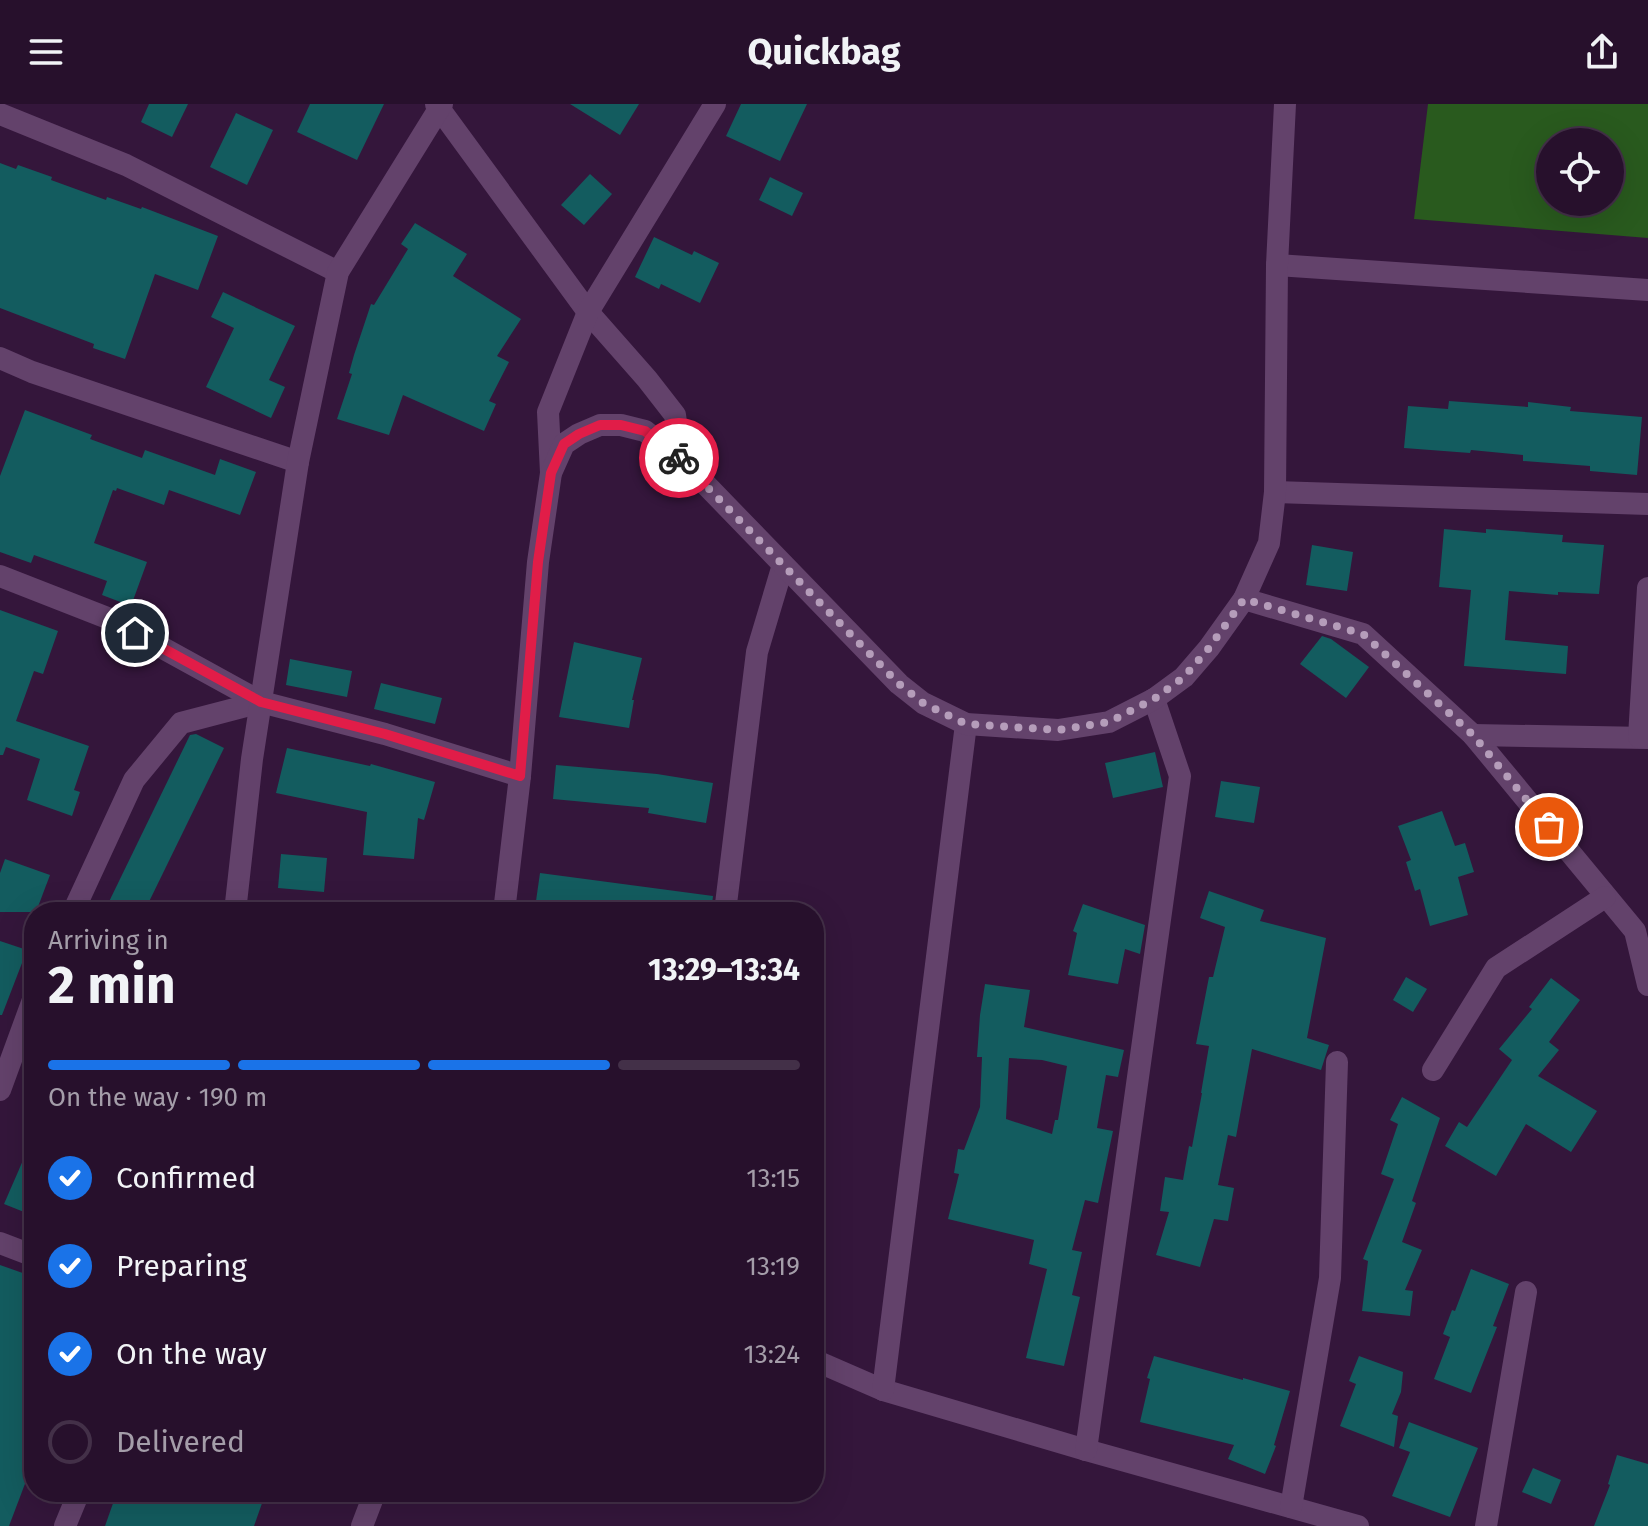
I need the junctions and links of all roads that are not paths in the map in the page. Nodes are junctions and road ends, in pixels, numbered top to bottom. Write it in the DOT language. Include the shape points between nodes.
graph roads {
  1 [pos="715,104"];
  2 [pos="1285,104"];
  3 [pos="439,105"];
  4 [pos="0,114"];
  5 [pos="1277,265"];
  6 [pos="338,272"];
  7 [pos="1648,290"];
  8 [pos="588,312"];
  9 [pos="0,358"];
  10 [pos="681,459"];
  11 [pos="298,462"];
  12 [pos="551,473"];
  13 [pos="1275,492"];
  14 [pos="1648,504"];
  15 [pos="783,565"];
  16 [pos="0,576"];
  17 [pos="1648,588"];
  18 [pos="1244,599"];
  19 [pos="1154,699"];
  20 [pos="261,702"];
  21 [pos="966,724"];
  22 [pos="1473,735"];
  23 [pos="1644,738"];
  24 [pos="520,776"];
  25 [pos="1605,897"];
  26 [pos="78,902"];
  27 [pos="236,902"];
  28 [pos="505,902"];
  29 [pos="726,902"];
  30 [pos="1642,932"];
  31 [pos="1648,985"];
  32 [pos="24,1024"];
  33 [pos="1337,1062"];
  34 [pos="1433,1070"];
  35 [pos="0,1090"];
  36 [pos="0,1243"];
  37 [pos="24,1252"];
  38 [pos="1526,1292"];
  39 [pos="824,1364"];
  40 [pos="883,1390"];
  41 [pos="1086,1450"];
  42 [pos="75,1502"];
  43 [pos="371,1502"];
  44 [pos="1291,1507"];
  45 [pos="65,1526"];
  46 [pos="362,1526"];
  47 [pos="1358,1526"];
  48 [pos="1486,1526"];
  1 -- 8 [label="street"];
  2 -- 5 [label="street"];
  3 -- 6 [label="street"];
  3 -- 8 [label="street"];
  4 -- 6 [label="street" via="126,165"];
  5 -- 7 [label="street"];
  5 -- 13 [label="street"];
  6 -- 11 [label="street"];
  8 -- 10 [label="street" via="675,415"];
  8 -- 12 [label="street" via="548,412"];
  9 -- 11 [label="street"];
  10 -- 12 [label="street" via="645,431 600,425 564,444"];
  10 -- 15 [label="street"];
  11 -- 20 [label="street"];
  12 -- 24 [label="street"];
  13 -- 14 [label="street"];
  13 -- 18 [label="street" via="1269,543"];
  15 -- 21 [label="street" via="899,684 923,703"];
  15 -- 29 [label="street" via="757,652"];
  16 -- 20 [label="street" via="110,619"];
  17 -- 23 [label="street"];
  18 -- 19 [label="street" via="1184,677"];
  18 -- 22 [label="street" via="1363,634"];
  19 -- 21 [label="street" via="1109,722 1058,730"];
  19 -- 41 [label="street" via="1180,776"];
  20 -- 24 [label="street"];
  20 -- 26 [label="street" via="181,723 134,780"];
  20 -- 27 [label="street"];
  21 -- 40 [label="street"];
  22 -- 23 [label="street"];
  22 -- 25 [label="street"];
  24 -- 28 [label="street"];
  25 -- 30 [label="street"];
  25 -- 34 [label="street" via="1496,968"];
  30 -- 31 [label="street"];
  32 -- 35 [label="street"];
  33 -- 44 [label="street" via="1330,1278"];
  36 -- 37 [label="street"];
  38 -- 48 [label="street"];
  39 -- 40 [label="street"];
  40 -- 41 [label="street"];
  41 -- 44 [label="street"];
  42 -- 45 [label="street"];
  43 -- 46 [label="street"];
  44 -- 47 [label="street"];
}
